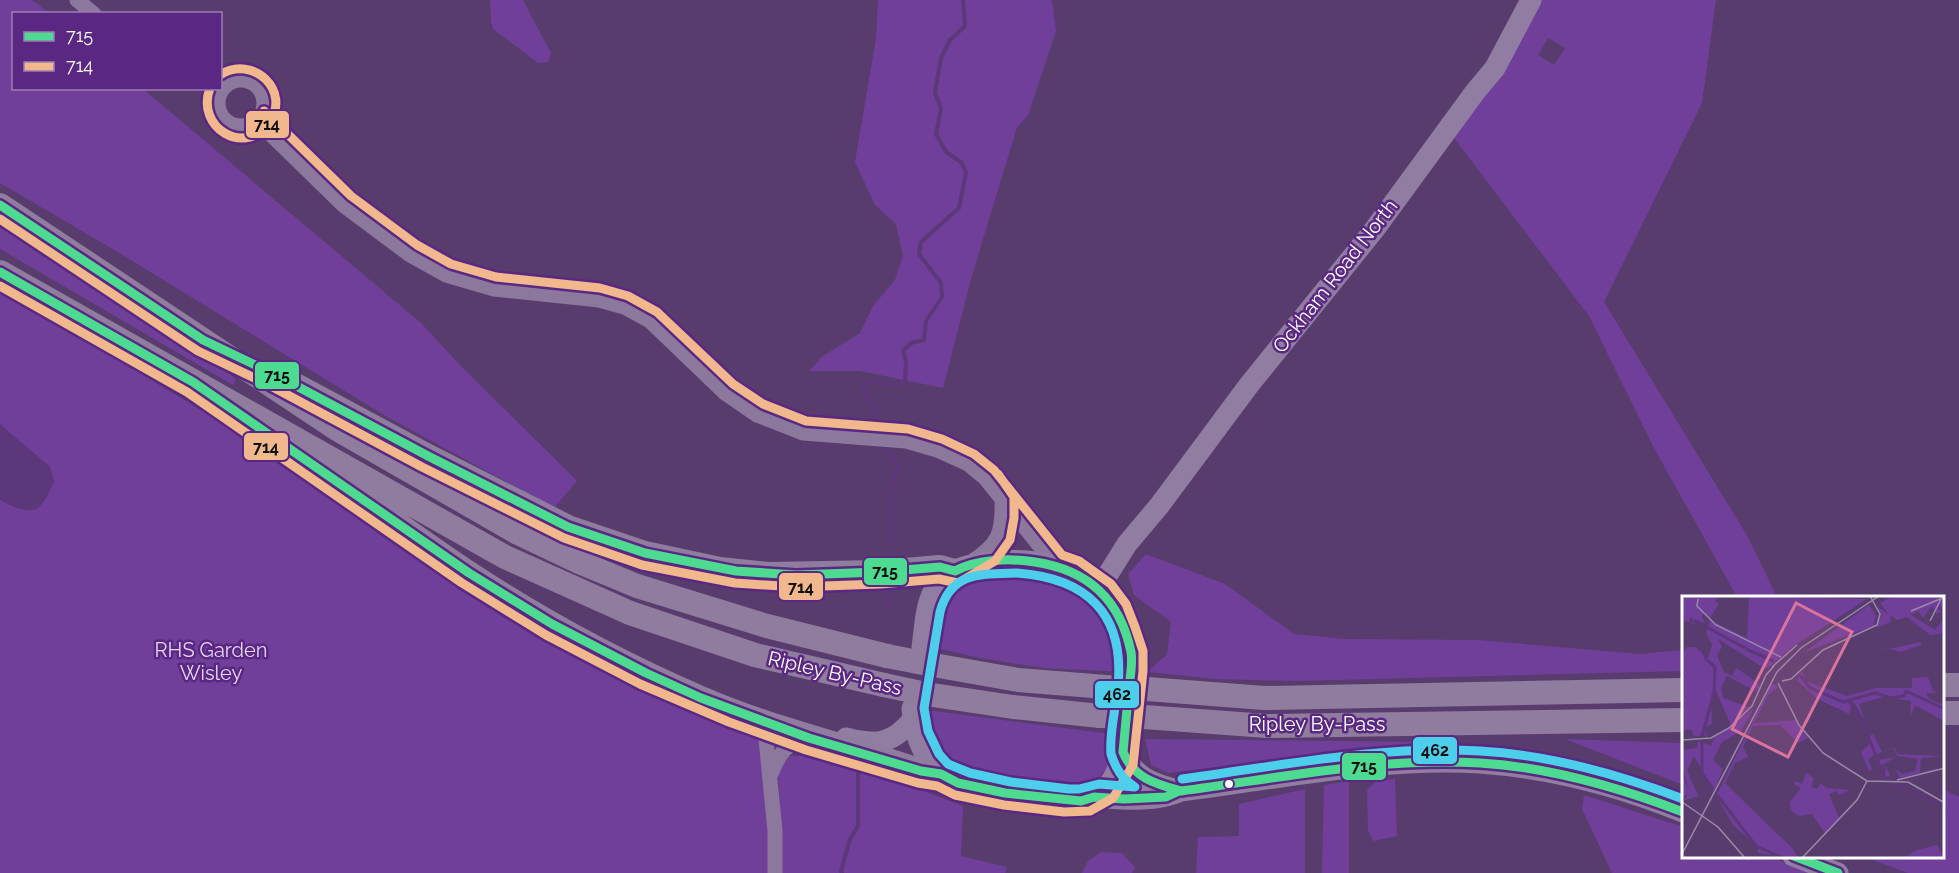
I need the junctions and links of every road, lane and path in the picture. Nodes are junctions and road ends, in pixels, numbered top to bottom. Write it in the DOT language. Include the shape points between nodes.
graph roads {
  1 [pos="77,0"];
  2 [pos="1531,0"];
  3 [pos="92,12"];
  4 [pos="222,88"];
  5 [pos="219,90"];
  6 [pos="256,120"];
  7 [pos="0,205"];
  8 [pos="0,272"];
  9 [pos="203,340"];
  10 [pos="193,382"];
  11 [pos="1002,500"];
  12 [pos="1127,544"];
  13 [pos="961,568"];
  14 [pos="1064,568"];
  15 [pos="1102,592"];
  16 [pos="925,656"];
  17 [pos="1139,680"];
  18 [pos="1682,690"];
  19 [pos="917,707"];
  20 [pos="1682,720"];
  21 [pos="770,725"];
  22 [pos="809,738"];
  23 [pos="941,774"];
  24 [pos="770,776"];
  25 [pos="1180,791"];
  26 [pos="1094,796"];
  27 [pos="1682,812"];
  28 [pos="1797,858"];
  29 [pos="775,873"];
  30 [pos="1838,873"];
  1 -- 3 [label="street"];
  2 -- 12 [label="main road, Ockham Road North" via="1495,68 1374,230"];
  4 -- 6 [label="street" via="243,80 255,85 264,102"];
  5 -- 6 [label="street" via="218,105 224,118 243,126"];
  6 -- 11 [label="street" via="344,205 410,255 446,275 494,289 599,300 624,308 650,321 725,393 757,415 803,433 906,441 937,450 968,464"];
  7 -- 9 [label="highway"];
  8 -- 10 [label="highway"];
  9 -- 13 [label="highway" via="568,527 645,553 714,568 769,574"];
  9 -- 16 [label="highway, Ripley By-Pass, bridge" via="401,467 518,533 579,562 637,586 756,623 887,656"];
  10 -- 19 [label="highway, Ripley By-Pass, bridge" via="505,557 630,614 755,655 884,685"];
  10 -- 21 [label="highway" via="469,573 552,624 646,673"];
  11 -- 13 [label="street" via="999,536 988,551"];
  11 -- 14 [label="street"];
  12 -- 14 [label="main road, Ockham Road North" via="1096,564"];
  12 -- 15 [label="main road, Ockham Road North"];
  13 -- 14 [label="main road" via="1021,560"];
  13 -- 16 [label="main road" via="938,584 931,597"];
  14 -- 15 [label="main road"];
  15 -- 17 [label="main road" via="1116,610"];
  16 -- 17 [label="highway, Ripley By-Pass, bridge" via="1018,680 1106,687"];
  17 -- 18 [label="highway, Ripley By-Pass" via="1264,698"];
  19 -- 20 [label="highway, Ripley By-Pass, bridge" via="1013,707 1100,717 1267,726"];
  19 -- 21 [label="main road" via="899,734 872,743 783,718"];
  19 -- 23 [label="main road" via="920,743"];
  21 -- 22 [label="highway"];
  21 -- 24 [label="street" via="766,739"];
  22 -- 23 [label="highway"];
  22 -- 24 [label="street" via="784,749"];
  23 -- 26 [label="main road" via="958,783 1005,793 1081,801"];
  24 -- 29 [label="street"];
  25 -- 26 [label="main road" via="1146,799"];
  25 -- 26 [label="main road" via="1136,773 1127,762 1124,743 1119,767"];
  25 -- 27 [label="main road" via="1356,768 1478,763 1592,782"];
  28 -- 30 [label="main road"];
}
